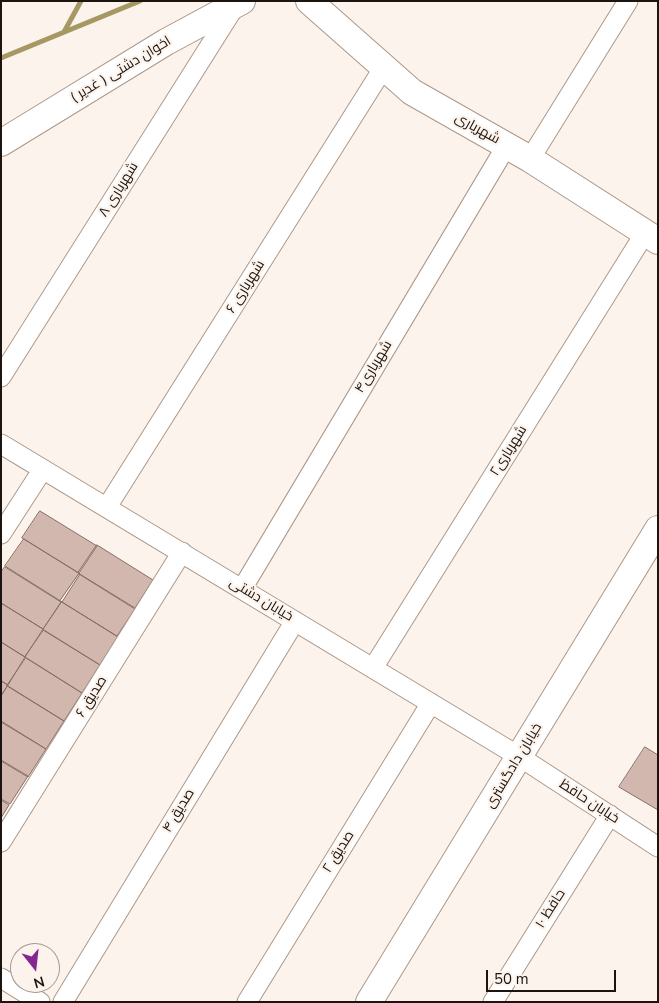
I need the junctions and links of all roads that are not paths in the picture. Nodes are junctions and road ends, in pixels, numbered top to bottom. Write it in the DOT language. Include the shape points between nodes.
graph roads {
  1 [pos="309,1"];
  2 [pos="628,1"];
  3 [pos="239,2"];
  4 [pos="384,67"];
  5 [pos="1,143"];
  6 [pos="506,145"];
  7 [pos="530,159"];
  8 [pos="651,237"];
  9 [pos="1,377"];
  10 [pos="1,444"];
  11 [pos="43,468"];
  12 [pos="107,507"];
  13 [pos="658,528"];
  14 [pos="1,534"];
  15 [pos="182,552"];
  16 [pos="242,589"];
  17 [pos="295,621"];
  18 [pos="373,668"];
  19 [pos="431,703"];
  20 [pos="520,757"];
  21 [pos="610,815"];
  22 [pos="1,842"];
  23 [pos="658,847"];
  24 [pos="1,978"];
  25 [pos="40,1002"];
  26 [pos="63,1002"];
  27 [pos="247,1002"];
  28 [pos="370,1002"];
  29 [pos="492,1002"];
  1 -- 4 [label="main road, شهریاری"];
  2 -- 7 [label="street"];
  3 -- 5 [label="main road, اخوان دشتی ( غدیر )" via="166,42"];
  3 -- 9 [label="street, شهریاری ۸"];
  4 -- 6 [label="main road, شهریاری" via="412,92"];
  4 -- 12 [label="street, شهریاری ۶"];
  6 -- 7 [label="main road, شهریاری"];
  6 -- 16 [label="street, شهریاری۴"];
  7 -- 8 [label="main road, شهریاری"];
  8 -- 18 [label="street, شهریاری۲"];
  10 -- 11 [label="street, خیابان دشتی"];
  11 -- 12 [label="street, خیابان دشتی"];
  11 -- 14 [label="street"];
  12 -- 15 [label="street, خیابان دشتی"];
  13 -- 20 [label="main road, خیابان دادگستری"];
  15 -- 16 [label="street, خیابان دشتی"];
  15 -- 22 [label="street, صدیق ۶"];
  16 -- 17 [label="street, خیابان دشتی"];
  17 -- 18 [label="street, خیابان دشتی"];
  17 -- 26 [label="street, صدیق ۴"];
  18 -- 19 [label="street, خیابان دشتی"];
  19 -- 20 [label="street, خیابان دشتی"];
  19 -- 27 [label="street, صدیق ۲"];
  20 -- 21 [label="street, خیابان حافظ"];
  20 -- 28 [label="main road, خیابان دادگستری"];
  21 -- 23 [label="street, خیابان حافظ"];
  21 -- 29 [label="street, حافظ ۱۰"];
  24 -- 25 [label="street"];
}
